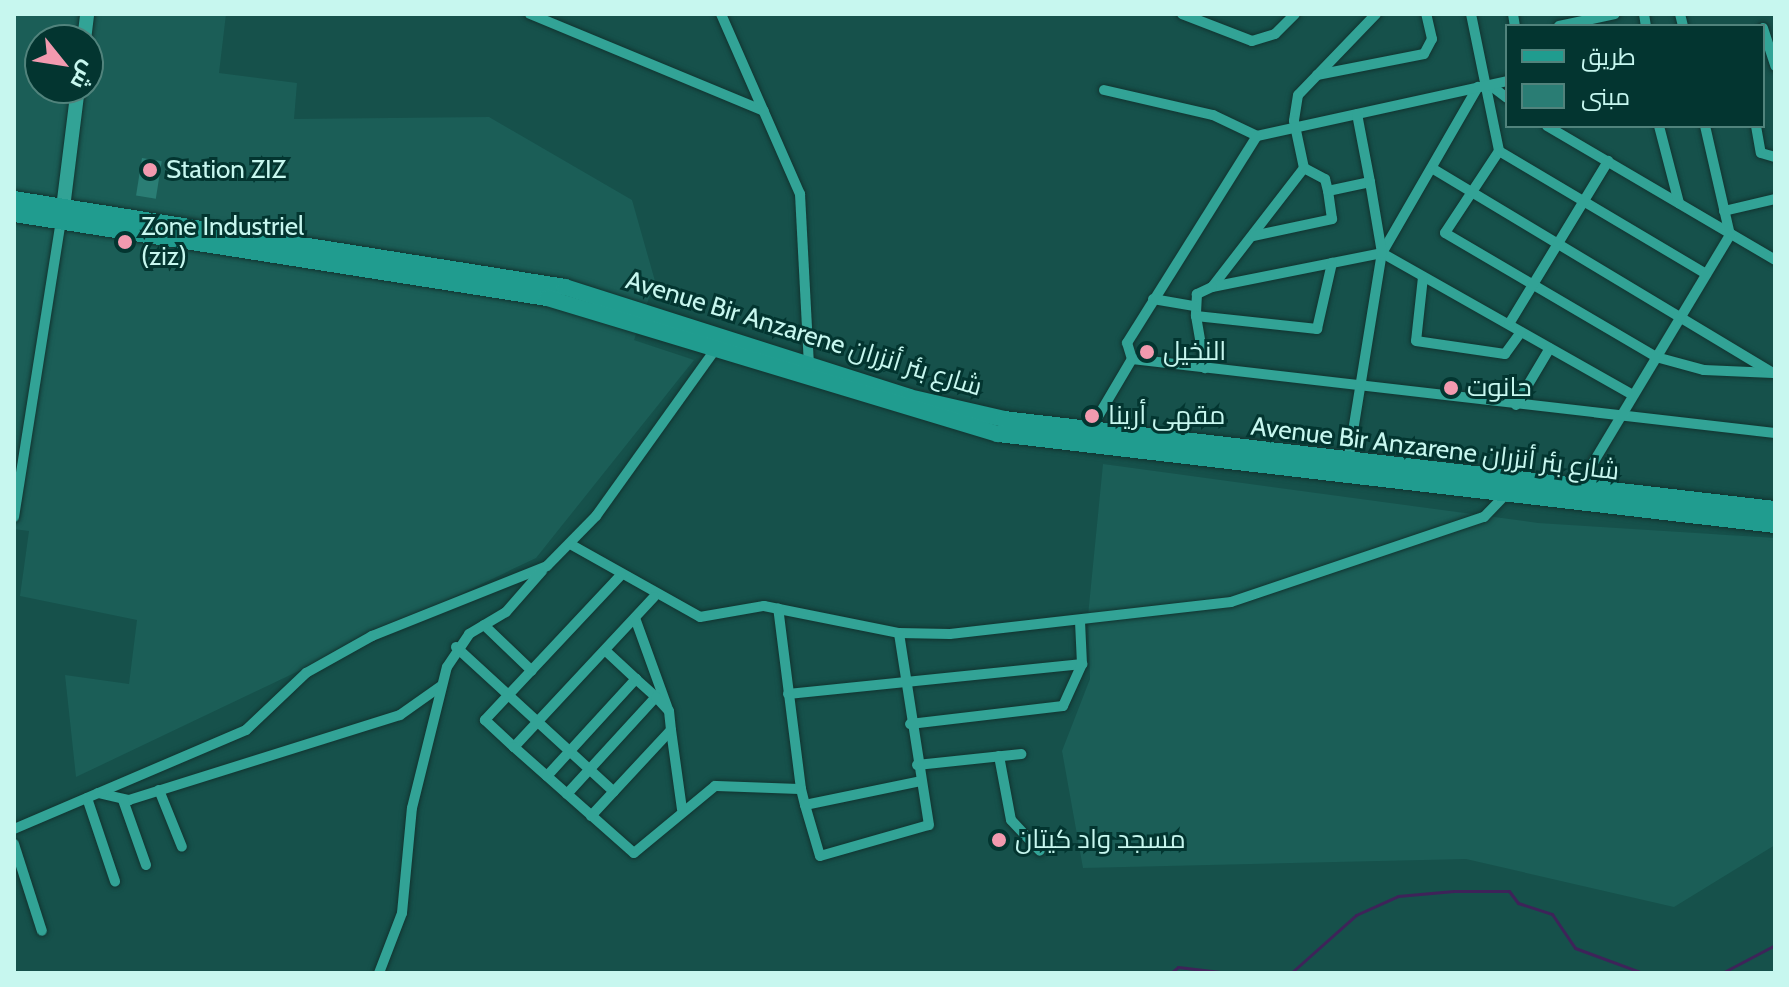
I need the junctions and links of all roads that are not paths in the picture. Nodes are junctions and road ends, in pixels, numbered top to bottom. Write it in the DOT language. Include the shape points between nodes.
graph roads {
  1 [pos="530,14"];
  2 [pos="721,14"];
  3 [pos="1182,14"];
  4 [pos="1295,14"];
  5 [pos="1376,14"];
  6 [pos="1426,14"];
  7 [pos="1471,14"];
  8 [pos="1615,14"];
  9 [pos="1577,18"];
  10 [pos="1765,41"];
  11 [pos="1770,67"];
  12 [pos="1317,75"];
  13 [pos="1505,81"];
  14 [pos="1484,86"];
  15 [pos="1104,90"];
  16 [pos="1505,97"];
  17 [pos="76,104"];
  18 [pos="764,111"];
  19 [pos="1357,114"];
  20 [pos="1295,127"];
  21 [pos="1550,128"];
  22 [pos="1660,128"];
  23 [pos="1705,128"];
  24 [pos="1756,128"];
  25 [pos="1257,136"];
  26 [pos="1499,151"];
  27 [pos="1775,157"];
  28 [pos="1608,161"];
  29 [pos="1304,168"];
  30 [pos="1435,170"];
  31 [pos="1370,182"];
  32 [pos="1328,191"];
  33 [pos="1475,194"];
  34 [pos="14,199"];
  35 [pos="1775,199"];
  36 [pos="1583,201"];
  37 [pos="1679,203"];
  38 [pos="1724,211"];
  39 [pos="14,214"];
  40 [pos="62,214"];
  41 [pos="1730,235"];
  42 [pos="1253,236"];
  43 [pos="1558,243"];
  44 [pos="1382,253"];
  45 [pos="1775,260"];
  46 [pos="1332,263"];
  47 [pos="1706,274"];
  48 [pos="1423,277"];
  49 [pos="1533,285"];
  50 [pos="1212,287"];
  51 [pos="1153,299"];
  52 [pos="1195,311"];
  53 [pos="1681,316"];
  54 [pos="1509,324"];
  55 [pos="1521,332"];
  56 [pos="1550,348"];
  57 [pos="715,350"];
  58 [pos="1656,357"];
  59 [pos="1132,359"];
  60 [pos="809,365"];
  61 [pos="1205,368"];
  62 [pos="1774,374"];
  63 [pos="1358,385"];
  64 [pos="1633,395"];
  65 [pos="1516,405"];
  66 [pos="1620,417"];
  67 [pos="1090,430"];
  68 [pos="1775,433"];
  69 [pos="1348,462"];
  70 [pos="1577,490"];
  71 [pos="1503,497"];
  72 [pos="1775,509"];
  73 [pos="14,517"];
  74 [pos="1775,525"];
  75 [pos="570,544"];
  76 [pos="547,566"];
  77 [pos="621,575"];
  78 [pos="654,597"];
  79 [pos="778,608"];
  80 [pos="635,618"];
  81 [pos="1080,622"];
  82 [pos="484,625"];
  83 [pos="899,633"];
  84 [pos="456,647"];
  85 [pos="606,651"];
  86 [pos="1082,664"];
  87 [pos="532,671"];
  88 [pos="636,679"];
  89 [pos="905,681"];
  90 [pos="443,685"];
  91 [pos="788,694"];
  92 [pos="509,695"];
  93 [pos="656,697"];
  94 [pos="669,711"];
  95 [pos="537,722"];
  96 [pos="910,724"];
  97 [pos="671,730"];
  98 [pos="514,747"];
  99 [pos="569,752"];
  100 [pos="1021,754"];
  101 [pos="999,756"];
  102 [pos="917,765"];
  103 [pos="589,769"];
  104 [pos="547,776"];
  105 [pos="921,781"];
  106 [pos="801,789"];
  107 [pos="159,790"];
  108 [pos="614,792"];
  109 [pos="98,793"];
  110 [pos="567,794"];
  111 [pos="87,798"];
  112 [pos="123,800"];
  113 [pos="805,805"];
  114 [pos="682,809"];
  115 [pos="591,816"];
  116 [pos="14,829"];
  117 [pos="14,844"];
  118 [pos="182,847"];
  119 [pos="1040,851"];
  120 [pos="146,865"];
  121 [pos="115,881"];
  122 [pos="42,931"];
  123 [pos="379,973"];
  1 -- 18 [label="street"];
  2 -- 18 [label="street"];
  3 -- 4 [label="street" via="1252,41 1275,34"];
  5 -- 12 [label="street"];
  6 -- 12 [label="street" via="1432,39 1424,54"];
  7 -- 14 [label="street"];
  8 -- 9 [label="street"];
  10 -- 11 [label="street"];
  12 -- 20 [label="street" via="1298,95"];
  13 -- 14 [label="street"];
  14 -- 16 [label="street"];
  14 -- 19 [label="street"];
  14 -- 26 [label="street"];
  14 -- 30 [label="street"];
  15 -- 25 [label="street" via="1213,115"];
  17 -- 40 [label="street"];
  18 -- 60 [label="street" via="800,194"];
  19 -- 20 [label="street"];
  19 -- 31 [label="street"];
  20 -- 25 [label="street"];
  20 -- 29 [label="street"];
  21 -- 28 [label="street"];
  22 -- 37 [label="street"];
  23 -- 38 [label="street"];
  24 -- 27 [label="street" via="1761,153"];
  25 -- 51 [label="street"];
  26 -- 33 [label="street"];
  26 -- 36 [label="street"];
  28 -- 36 [label="street"];
  28 -- 37 [label="street"];
  29 -- 32 [label="street" via="1325,179"];
  29 -- 42 [label="street"];
  30 -- 33 [label="street"];
  30 -- 44 [label="street"];
  31 -- 32 [label="street"];
  31 -- 44 [label="street"];
  32 -- 42 [label="street" via="1332,219"];
  33 -- 43 [label="street"];
  33 -- 49 [label="street" via="1445,233"];
  34 -- 40 [label="main road, Avenue Bir Anzarene شارع بئر أنزران"];
  35 -- 38 [label="street"];
  36 -- 43 [label="street"];
  36 -- 47 [label="street"];
  37 -- 41 [label="street"];
  38 -- 41 [label="street"];
  39 -- 40 [label="main road, Avenue Bir Anzarene شارع بئر أنزران"];
  40 -- 57 [label="main road, Avenue Bir Anzarene شارع بئر أنزران" via="547,298"];
  40 -- 60 [label="main road, Avenue Bir Anzarene شارع بئر أنزران" via="545,282"];
  40 -- 73 [label="street"];
  41 -- 45 [label="street"];
  41 -- 47 [label="street"];
  42 -- 50 [label="street"];
  43 -- 49 [label="street"];
  43 -- 53 [label="street"];
  44 -- 46 [label="street"];
  44 -- 48 [label="street"];
  44 -- 63 [label="street"];
  46 -- 50 [label="street"];
  46 -- 52 [label="street" via="1317,329"];
  47 -- 53 [label="street"];
  48 -- 54 [label="street"];
  48 -- 55 [label="street" via="1416,341 1505,354"];
  49 -- 54 [label="street"];
  49 -- 58 [label="street"];
  50 -- 52 [label="street" via="1197,294"];
  51 -- 52 [label="street"];
  51 -- 59 [label="street" via="1127,343"];
  52 -- 61 [label="street"];
  53 -- 58 [label="street"];
  53 -- 62 [label="street"];
  54 -- 55 [label="street"];
  55 -- 56 [label="street"];
  56 -- 64 [label="street"];
  56 -- 65 [label="street"];
  57 -- 71 [label="main road, Avenue Bir Anzarene شارع بئر أنزران" via="983,431"];
  57 -- 75 [label="street"];
  58 -- 62 [label="street" via="1704,370"];
  58 -- 64 [label="street"];
  59 -- 61 [label="street"];
  59 -- 67 [label="street"];
  60 -- 67 [label="main road, Avenue Bir Anzarene شارع بئر أنزران" via="951,408"];
  61 -- 63 [label="street"];
  63 -- 65 [label="street"];
  63 -- 69 [label="street"];
  64 -- 66 [label="street"];
  65 -- 66 [label="street"];
  66 -- 68 [label="street"];
  66 -- 70 [label="street"];
  67 -- 69 [label="main road, Avenue Bir Anzarene شارع بئر أنزران"];
  69 -- 70 [label="main road, Avenue Bir Anzarene شارع بئر أنزران"];
  70 -- 72 [label="main road, Avenue Bir Anzarene شارع بئر أنزران"];
  71 -- 74 [label="main road, Avenue Bir Anzarene شارع بئر أنزران"];
  71 -- 81 [label="street" via="1484,517 1231,602"];
  75 -- 76 [label="street"];
  75 -- 77 [label="street"];
  76 -- 82 [label="street" via="520,600"];
  76 -- 109 [label="street" via="372,636 306,673 246,730"];
  77 -- 78 [label="street"];
  77 -- 87 [label="street"];
  78 -- 79 [label="street" via="700,617"];
  78 -- 80 [label="street"];
  79 -- 83 [label="street"];
  79 -- 91 [label="street"];
  80 -- 85 [label="street"];
  80 -- 94 [label="street"];
  81 -- 83 [label="street"];
  81 -- 86 [label="street"];
  82 -- 84 [label="street"];
  82 -- 87 [label="street"];
  83 -- 89 [label="street"];
  84 -- 90 [label="street"];
  84 -- 92 [label="street"];
  85 -- 88 [label="street"];
  85 -- 95 [label="street"];
  86 -- 89 [label="street"];
  86 -- 96 [label="street" via="1063,706"];
  87 -- 92 [label="street"];
  88 -- 93 [label="street"];
  88 -- 99 [label="street"];
  89 -- 91 [label="street"];
  89 -- 96 [label="street"];
  90 -- 107 [label="street" via="400,715"];
  90 -- 123 [label="street" via="412,808 402,913"];
  91 -- 106 [label="street"];
  92 -- 95 [label="street"];
  92 -- 98 [label="street" via="485,720"];
  93 -- 94 [label="street"];
  93 -- 103 [label="street"];
  94 -- 97 [label="street"];
  95 -- 98 [label="street"];
  95 -- 99 [label="street"];
  96 -- 102 [label="street"];
  97 -- 108 [label="street"];
  97 -- 114 [label="street"];
  98 -- 104 [label="street"];
  99 -- 103 [label="street"];
  99 -- 104 [label="street"];
  100 -- 101 [label="street"];
  101 -- 102 [label="street"];
  101 -- 119 [label="street" via="1011,820"];
  102 -- 105 [label="street"];
  103 -- 108 [label="street"];
  103 -- 110 [label="street"];
  104 -- 110 [label="street"];
  105 -- 113 [label="street"];
  105 -- 113 [label="street" via="930,818 924,829 826,855 816,850"];
  106 -- 113 [label="street"];
  106 -- 114 [label="street" via="715,786"];
  107 -- 112 [label="street"];
  107 -- 118 [label="street"];
  108 -- 115 [label="street"];
  109 -- 111 [label="street"];
  109 -- 112 [label="street"];
  110 -- 115 [label="street"];
  111 -- 116 [label="street"];
  111 -- 121 [label="street"];
  112 -- 120 [label="street"];
  114 -- 115 [label="street" via="634,853"];
  117 -- 122 [label="street"];
}
